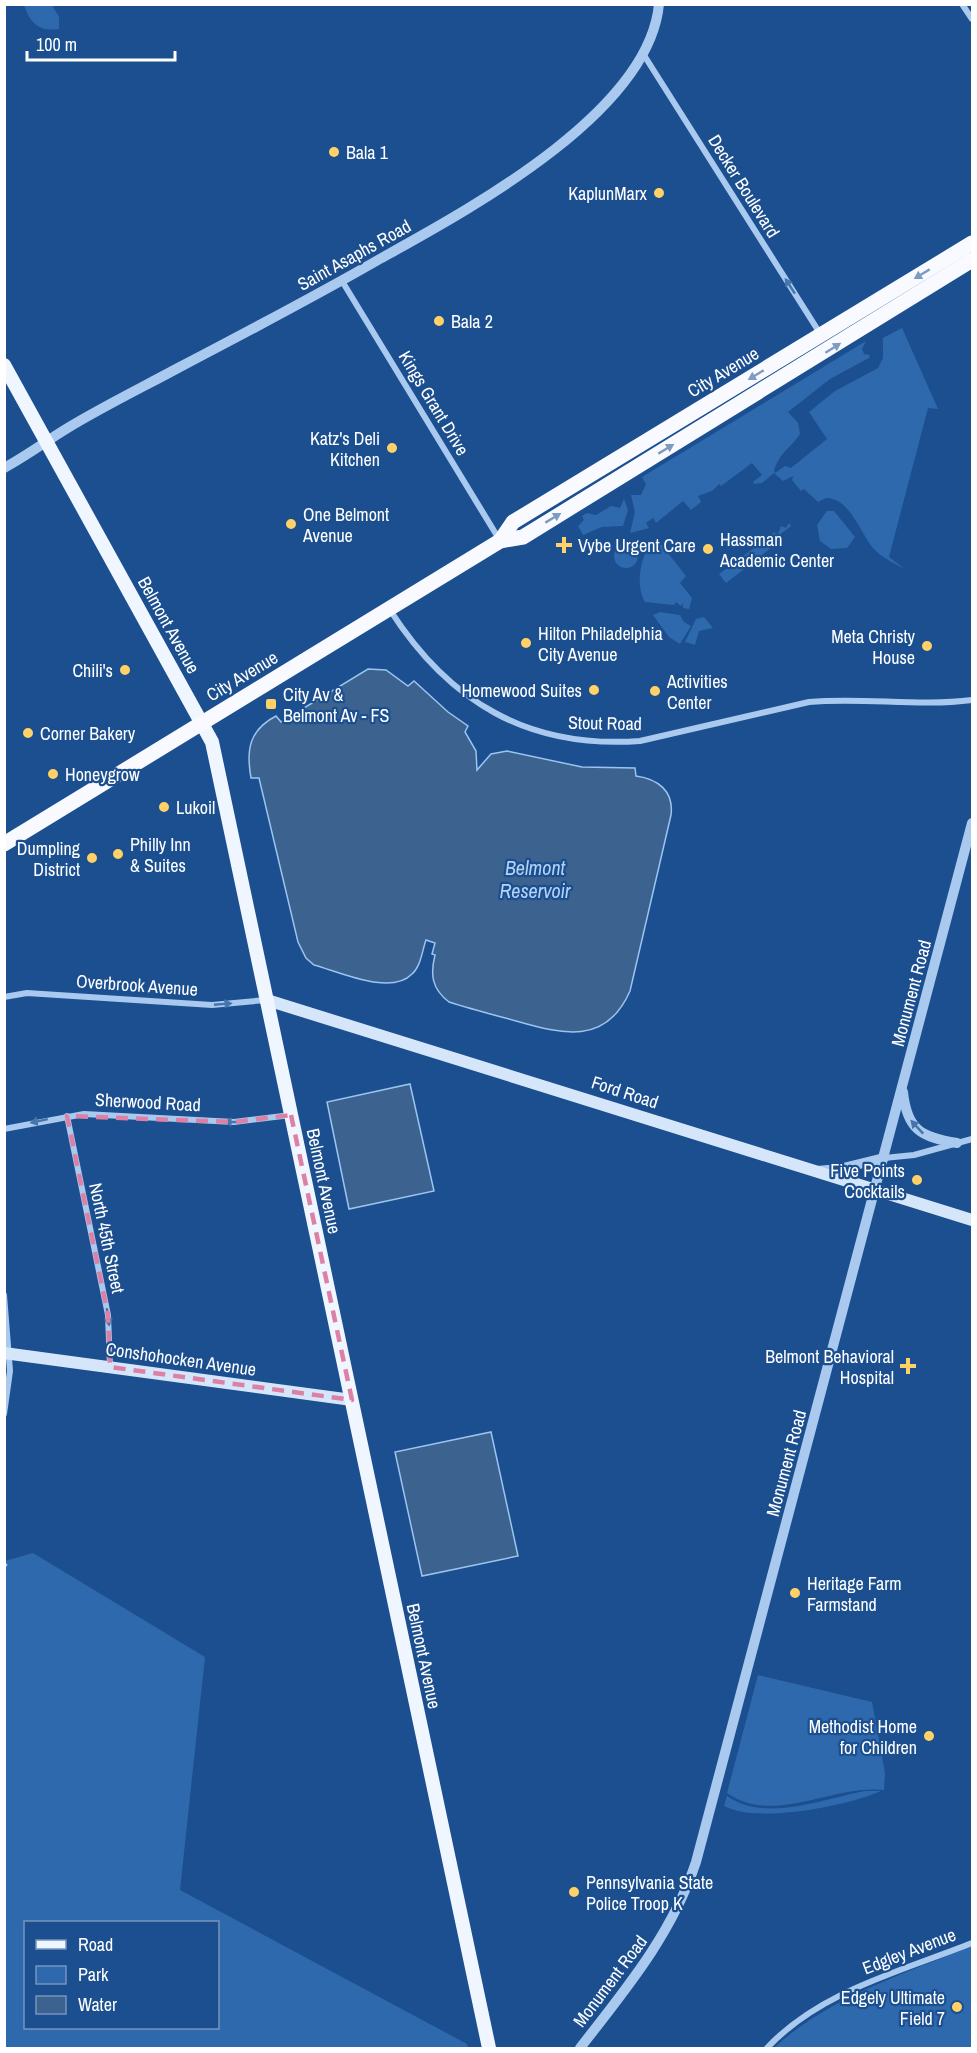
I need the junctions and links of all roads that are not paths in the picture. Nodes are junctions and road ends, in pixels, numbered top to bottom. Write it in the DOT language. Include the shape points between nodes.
graph roads {
  1 [pos="659,4"];
  2 [pos="962,4"];
  3 [pos="972,19"];
  4 [pos="642,52"];
  5 [pos="972,243"];
  6 [pos="972,260"];
  7 [pos="342,281"];
  8 [pos="821,335"];
  9 [pos="4,365"];
  10 [pos="47,442"];
  11 [pos="618,459"];
  12 [pos="4,468"];
  13 [pos="616,480"];
  14 [pos="500,541"];
  15 [pos="390,609"];
  16 [pos="972,700"];
  17 [pos="204,723"];
  18 [pos="972,823"];
  19 [pos="4,844"];
  20 [pos="4,997"];
  21 [pos="267,1000"];
  22 [pos="903,1087"];
  23 [pos="291,1115"];
  24 [pos="67,1116"];
  25 [pos="4,1129"];
  26 [pos="972,1138"];
  27 [pos="957,1143"];
  28 [pos="884,1158"];
  29 [pos="815,1171"];
  30 [pos="875,1190"];
  31 [pos="972,1220"];
  32 [pos="4,1295"];
  33 [pos="6,1353"];
  34 [pos="110,1367"];
  35 [pos="352,1401"];
  36 [pos="4,1414"];
  37 [pos="972,1942"];
  38 [pos="489,2049"];
  39 [pos="580,2049"];
  40 [pos="767,2049"];
  1 -- 4 [label="street, Saint Asaphs Road"];
  2 -- 3 [label="street"];
  4 -- 7 [label="street, Saint Asaphs Road" via="612,96 524,171 473,207"];
  8 -- 4 [label="street, Decker Boulevard, one-way"];
  5 -- 8 [label="highway, City Avenue, one-way"];
  13 -- 6 [label="highway, City Avenue, one-way"];
  7 -- 10 [label="street, Saint Asaphs Road"];
  7 -- 14 [label="street, Kings Grant Drive"];
  8 -- 11 [label="highway, City Avenue, one-way"];
  9 -- 10 [label="main road, Belmont Avenue"];
  10 -- 12 [label="street, Saint Asaphs Road"];
  10 -- 17 [label="main road, Belmont Avenue"];
  11 -- 13 [label="highway" via="614,468"];
  11 -- 14 [label="highway, City Avenue" via="513,522"];
  14 -- 13 [label="highway, City Avenue, one-way" via="523,537"];
  14 -- 15 [label="highway, City Avenue"];
  15 -- 16 [label="street, Stout Road" via="426,659 469,698 512,722 567,739 640,741 816,701 923,704"];
  15 -- 17 [label="highway, City Avenue"];
  17 -- 19 [label="highway, City Avenue"];
  17 -- 21 [label="main road, Belmont Avenue" via="212,742"];
  18 -- 22 [label="street, Monument Road"];
  20 -- 21 [label="street, Overbrook Avenue, one-way" via="27,993 212,1005"];
  21 -- 23 [label="main road, Belmont Avenue"];
  21 -- 29 [label="main road, Ford Road"];
  27 -- 22 [label="street, one-way" via="916,1130 906,1111"];
  22 -- 28 [label="street, Monument Road"];
  23 -- 24 [label="street, Sherwood Road, one-way" via="234,1122 104,1114"];
  23 -- 35 [label="main road, Belmont Avenue"];
  24 -- 25 [label="street, Sherwood Road, one-way"];
  24 -- 34 [label="street, North 45th Street, one-way" via="108,1315"];
  26 -- 27 [label="street"];
  27 -- 28 [label="street" via="914,1155"];
  28 -- 29 [label="street"];
  28 -- 30 [label="street, Monument Road"];
  29 -- 30 [label="main road, Ford Road"];
  30 -- 31 [label="main road, Ford Road"];
  30 -- 39 [label="street, Monument Road" via="692,1873 654,1951"];
  32 -- 33 [label="street"];
  33 -- 34 [label="main road, Conshohocken Avenue"];
  33 -- 36 [label="street" via="10,1371"];
  34 -- 35 [label="main road, Conshohocken Avenue"];
  35 -- 38 [label="main road, Belmont Avenue"];
  37 -- 40 [label="street, Edgley Avenue" via="841,1995 806,2015"];
}
